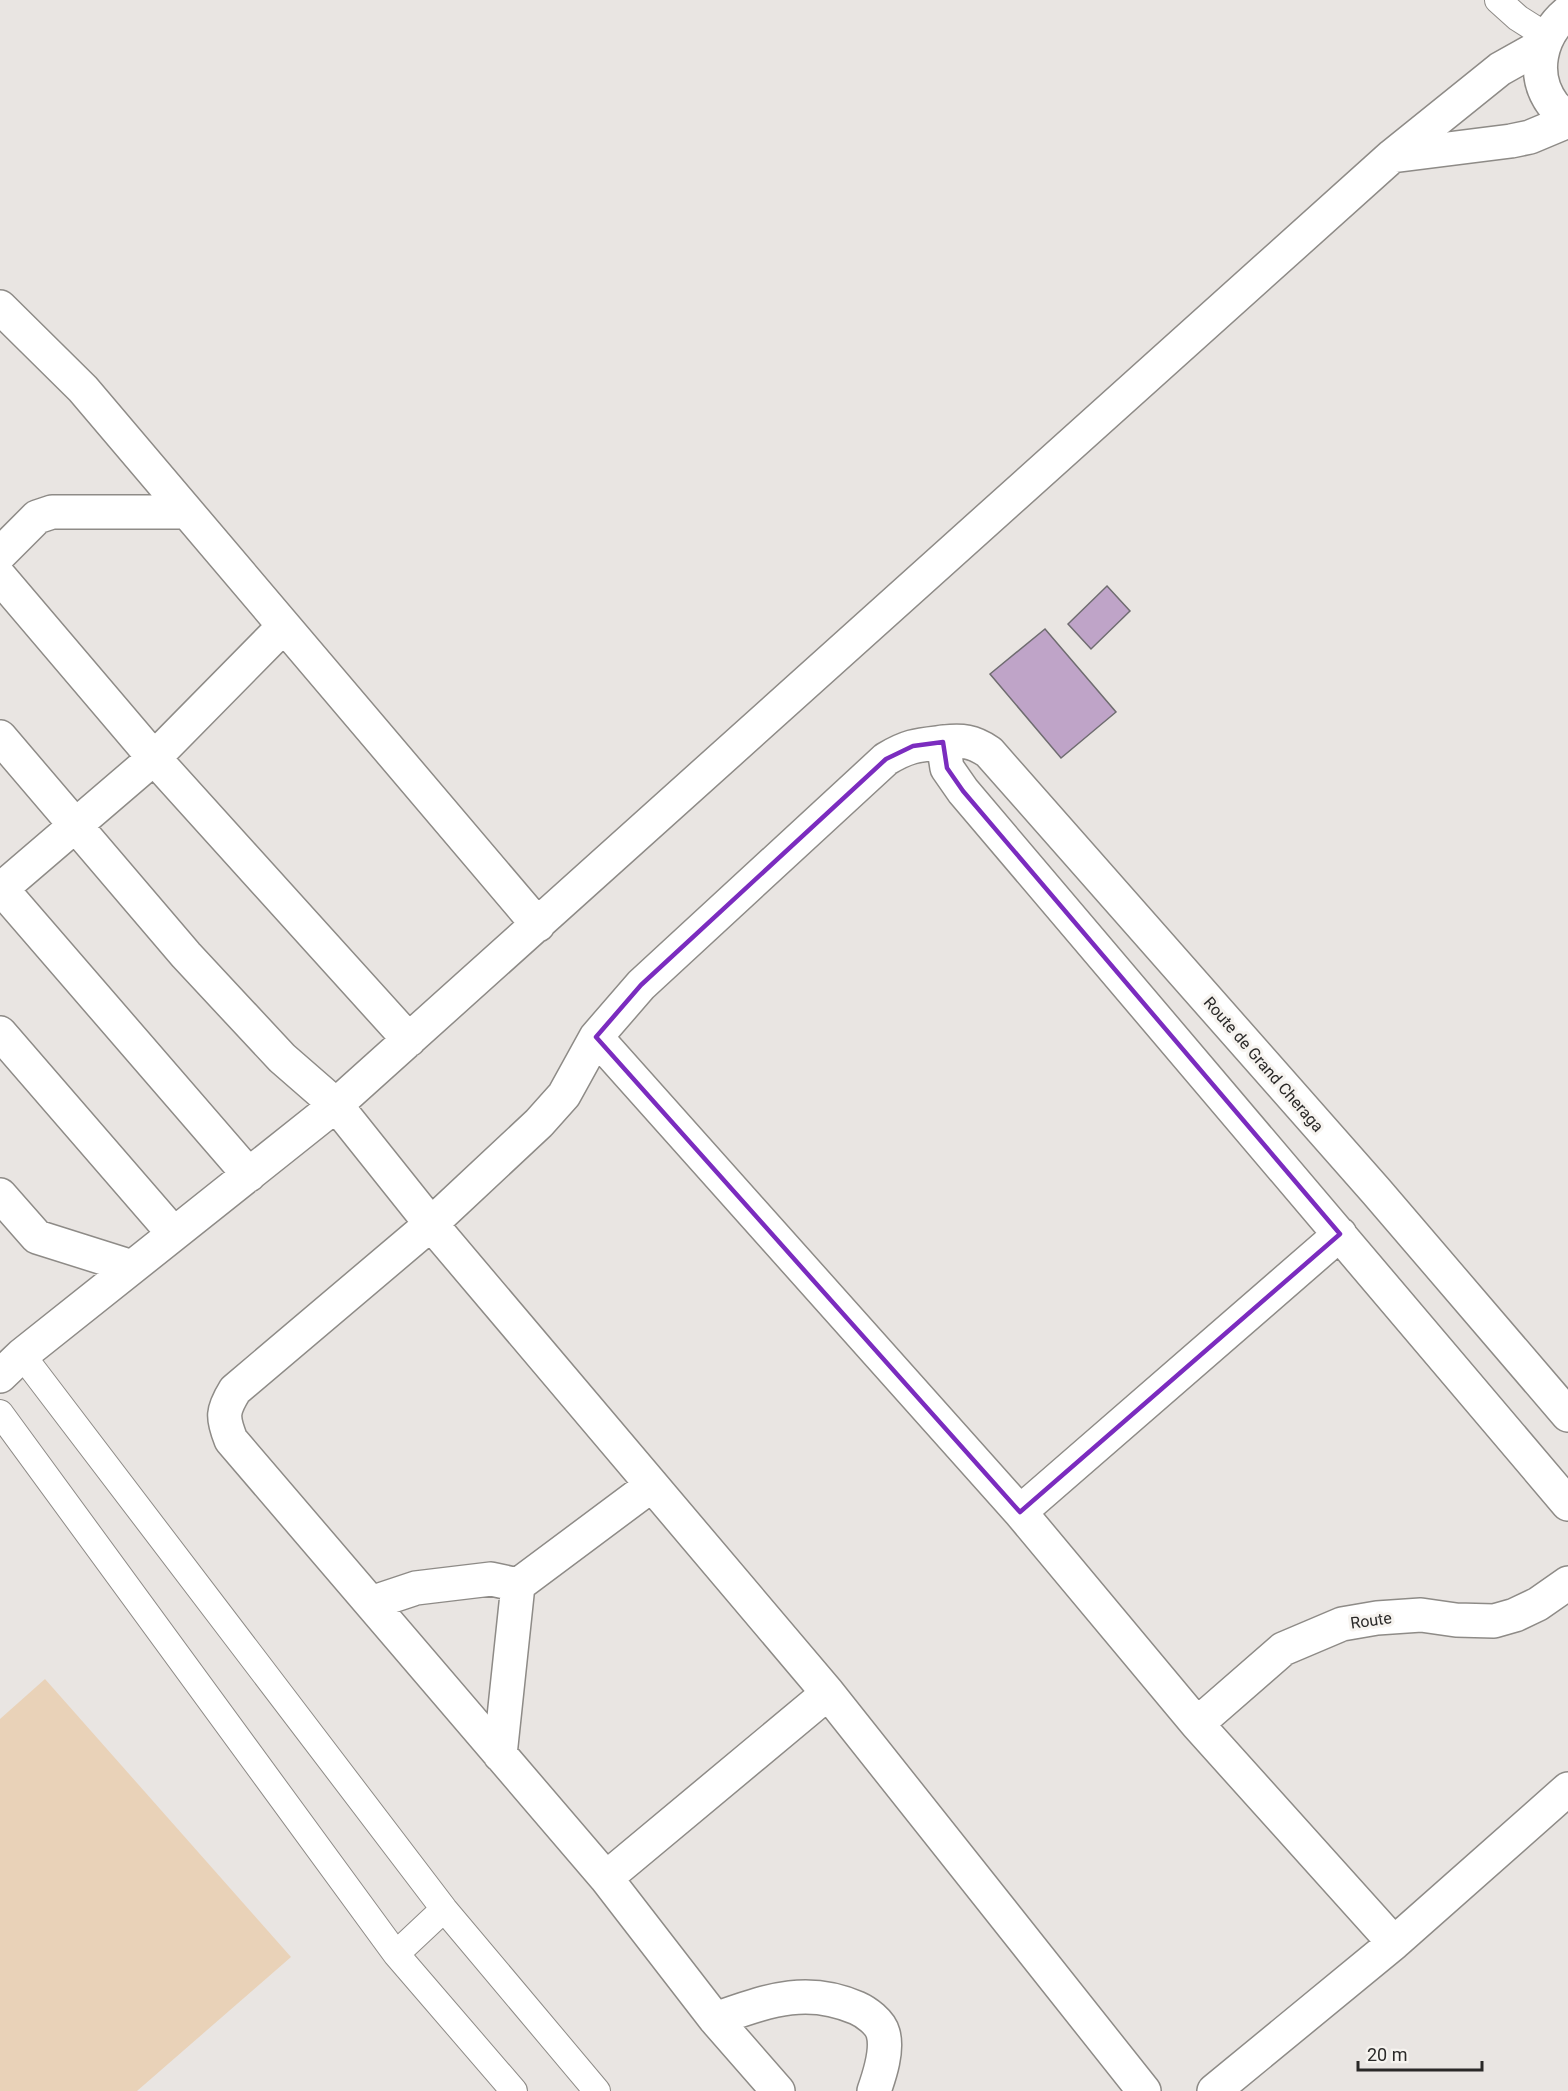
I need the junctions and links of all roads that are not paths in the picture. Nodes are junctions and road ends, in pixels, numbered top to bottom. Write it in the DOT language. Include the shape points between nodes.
graph roads {
  1 [pos="1498,0"];
  2 [pos="1553,31"];
  3 [pos="1568,120"];
  4 [pos="1392,156"];
  5 [pos="0,307"];
  6 [pos="187,512"];
  7 [pos="0,554"];
  8 [pos="0,578"];
  9 [pos="284,626"];
  10 [pos="0,737"];
  11 [pos="943,742"];
  12 [pos="154,758"];
  13 [pos="76,824"];
  14 [pos="0,888"];
  15 [pos="538,925"];
  16 [pos="0,1033"];
  17 [pos="596,1037"];
  18 [pos="409,1040"];
  19 [pos="336,1105"];
  20 [pos="249,1175"];
  21 [pos="0,1195"];
  22 [pos="431,1224"];
  23 [pos="174,1234"];
  24 [pos="1340,1234"];
  25 [pos="132,1267"];
  26 [pos="11,1366"];
  27 [pos="0,1413"];
  28 [pos="1568,1415"];
  29 [pos="652,1485"];
  30 [pos="1568,1503"];
  31 [pos="1020,1512"];
  32 [pos="1568,1583"];
  33 [pos="518,1585"];
  34 [pos="371,1603"];
  35 [pos="828,1693"];
  36 [pos="1197,1724"];
  37 [pos="500,1755"];
  38 [pos="1568,1789"];
  39 [pos="606,1878"];
  40 [pos="444,1909"];
  41 [pos="1394,1943"];
  42 [pos="396,1954"];
  43 [pos="715,2019"];
  44 [pos="514,2091"];
  45 [pos="597,2091"];
  46 [pos="778,2091"];
  47 [pos="874,2091"];
  48 [pos="1144,2091"];
  49 [pos="1214,2091"];
  1 -- 2 [label="lane" via="1518,18"];
  2 -- 3 [label="street" via="1540,66 1544,87"];
  2 -- 4 [label="street"];
  3 -- 4 [label="street" via="1511,141"];
  4 -- 15 [label="street"];
  5 -- 6 [label="street" via="83,389"];
  6 -- 7 [label="street" via="52,512 37,517"];
  6 -- 9 [label="street"];
  8 -- 12 [label="street"];
  9 -- 12 [label="street"];
  9 -- 15 [label="street"];
  10 -- 13 [label="street"];
  11 -- 17 [label="street, Route de Grand Cheraga" via="913,746 886,759 641,985"];
  11 -- 24 [label="street" via="947,768 963,791"];
  11 -- 28 [label="street, Route de Grand Cheraga" via="967,741 989,752"];
  12 -- 13 [label="street"];
  12 -- 18 [label="street"];
  13 -- 14 [label="street"];
  13 -- 19 [label="street" via="186,955 282,1058"];
  14 -- 20 [label="street"];
  15 -- 18 [label="street"];
  16 -- 23 [label="street"];
  17 -- 22 [label="street, Route de Grand Cheraga" via="564,1095 486,1175"];
  17 -- 31 [label="street"];
  18 -- 19 [label="street"];
  19 -- 20 [label="street"];
  19 -- 22 [label="street"];
  20 -- 23 [label="street"];
  21 -- 25 [label="street" via="37,1237"];
  22 -- 29 [label="street"];
  22 -- 34 [label="street, Route de Grand Cheraga" via="235,1390 226,1404 224,1422 231,1440"];
  23 -- 25 [label="street"];
  24 -- 30 [label="street"];
  24 -- 31 [label="street"];
  25 -- 26 [label="street"];
  26 -- 40 [label="lane"];
  27 -- 42 [label="lane"];
  29 -- 33 [label="street"];
  29 -- 35 [label="street"];
  31 -- 36 [label="street"];
  32 -- 36 [label="street, Route" via="1538,1604 1494,1621 1421,1615 1342,1624 1283,1649"];
  33 -- 34 [label="street" via="492,1579 427,1586"];
  33 -- 37 [label="street"];
  34 -- 37 [label="street, Route de Grand Cheraga"];
  35 -- 39 [label="street"];
  35 -- 48 [label="street"];
  36 -- 41 [label="street"];
  37 -- 39 [label="street, Route de Grand Cheraga"];
  38 -- 41 [label="street"];
  39 -- 43 [label="street, Route de Grand Cheraga"];
  40 -- 42 [label="lane"];
  40 -- 45 [label="lane"];
  41 -- 49 [label="street"];
  42 -- 44 [label="lane"];
  43 -- 46 [label="street, Route de Grand Cheraga"];
  43 -- 47 [label="street" via="765,2002 807,1995 842,2002 867,2013 883,2031 883,2063"];
}
